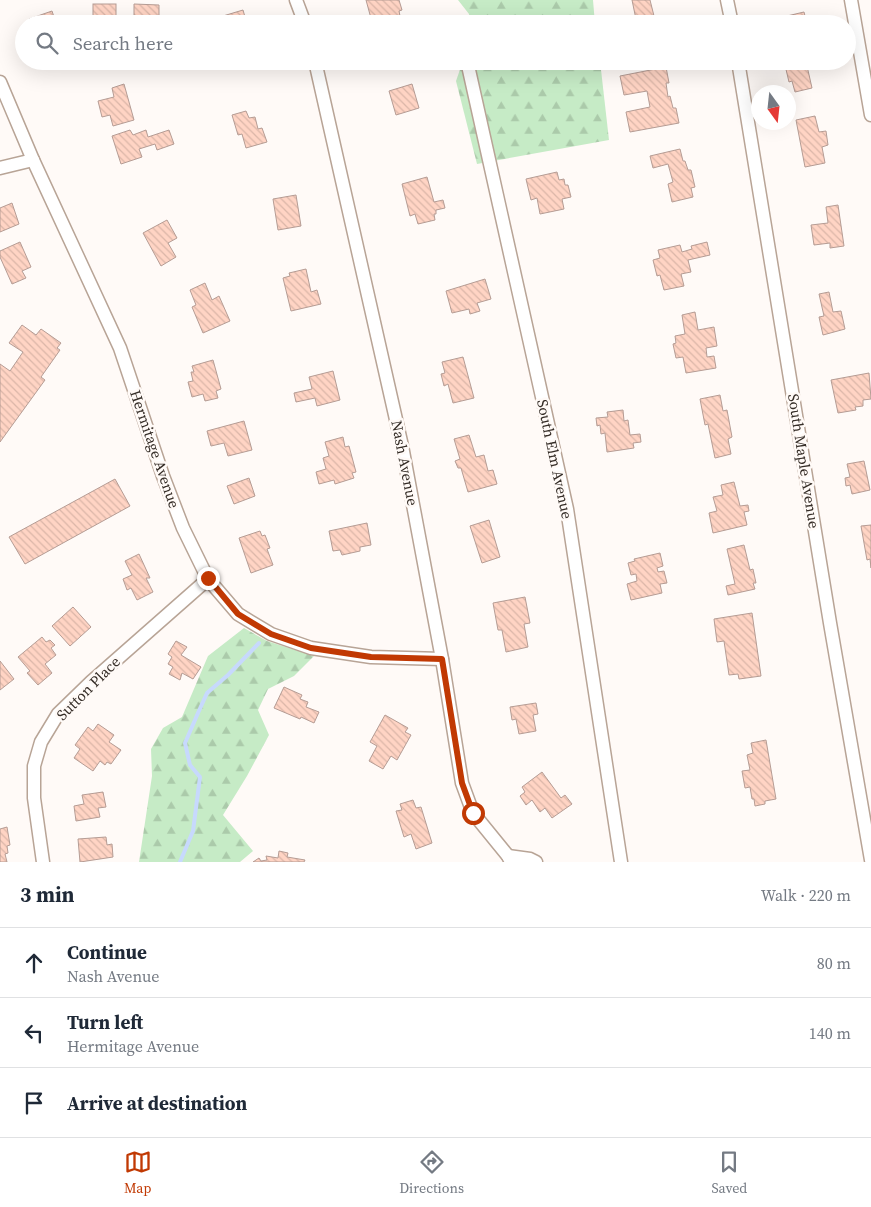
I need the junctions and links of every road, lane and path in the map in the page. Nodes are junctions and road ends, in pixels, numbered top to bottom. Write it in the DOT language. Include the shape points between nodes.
graph roads {
  1 [pos="296,0"];
  2 [pos="727,0"];
  3 [pos="851,0"];
  4 [pos="302,15"];
  5 [pos="730,15"];
  6 [pos="854,15"];
  7 [pos="856,29"];
  8 [pos="317,70"];
  9 [pos="469,70"];
  10 [pos="739,70"];
  11 [pos="0,82"];
  12 [pos="871,115"];
  13 [pos="34,160"];
  14 [pos="0,168"];
  15 [pos="208,578"];
  16 [pos="442,659"];
  17 [pos="510,859"];
  18 [pos="871,860"];
  19 [pos="43,862"];
  20 [pos="536,862"];
  21 [pos="620,862"];
  1 -- 4 [label="street"];
  2 -- 5 [label="street"];
  3 -- 6 [label="street"];
  7 -- 12 [label="street"];
  8 -- 16 [label="street, Nash Avenue" via="402,446"];
  9 -- 21 [label="street, South Elm Avenue" via="567,509"];
  10 -- 18 [label="street, South Maple Avenue"];
  11 -- 13 [label="street, Hermitage Avenue"];
  13 -- 14 [label="street"];
  13 -- 15 [label="street, Hermitage Avenue" via="120,348 163,476"];
  15 -- 16 [label="street, Hermitage Avenue" via="238,614 271,634 311,648 371,657"];
  15 -- 19 [label="street, Sutton Place" via="91,682 58,714 45,735 34,766 34,798"];
  16 -- 17 [label="street, Nash Avenue" via="462,783 473,813"];
  17 -- 20 [label="street, Nash Avenue"];
}
